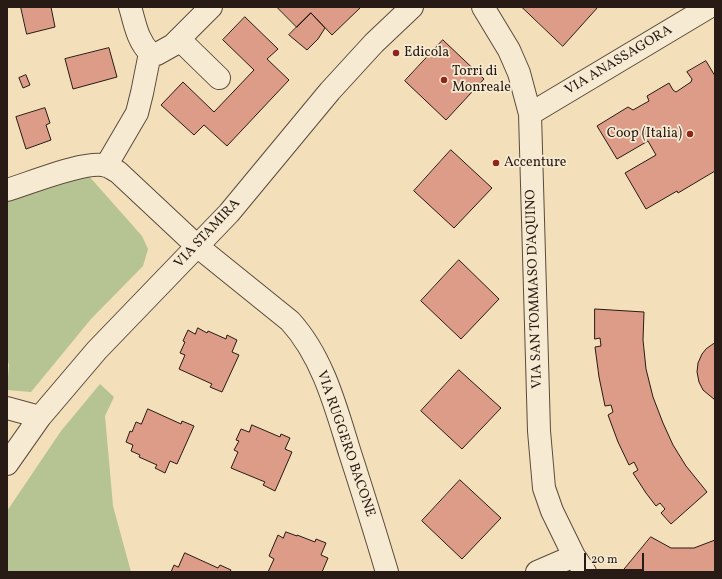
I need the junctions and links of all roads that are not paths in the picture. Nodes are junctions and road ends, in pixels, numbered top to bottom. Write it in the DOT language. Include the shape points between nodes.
graph roads {
  1 [pos="130,7"];
  2 [pos="211,7"];
  3 [pos="412,7"];
  4 [pos="483,7"];
  5 [pos="709,7"];
  6 [pos="179,39"];
  7 [pos="150,53"];
  8 [pos="220,78"];
  9 [pos="530,114"];
  10 [pos="106,166"];
  11 [pos="7,190"];
  12 [pos="197,246"];
  13 [pos="7,408"];
  14 [pos="40,417"];
  15 [pos="7,464"];
  16 [pos="579,564"];
  17 [pos="387,572"];
  18 [pos="537,572"];
  1 -- 7 [label="street" via="138,34"];
  2 -- 6 [label="street"];
  3 -- 12 [label="street, VIA STAMIRA" via="340,80 229,213"];
  4 -- 9 [label="street, VIA SAN TOMMASO D'AQUINO" via="509,50 519,73"];
  5 -- 9 [label="street, VIA ANASSAGORA"];
  6 -- 7 [label="street" via="157,54"];
  6 -- 8 [label="street"];
  7 -- 10 [label="street" via="137,113"];
  9 -- 16 [label="street, VIA SAN TOMMASO D'AQUINO" via="539,431 544,488 552,511"];
  10 -- 11 [label="street" via="80,167"];
  10 -- 12 [label="street, VIA RUGGERO BACONE" via="118,172"];
  12 -- 14 [label="street, VIA STAMIRA" via="97,350"];
  12 -- 17 [label="street, VIA RUGGERO BACONE" via="301,333 334,402"];
  13 -- 14 [label="street"];
  14 -- 15 [label="street, VIA STAMIRA"];
  16 -- 18 [label="street"];
}
